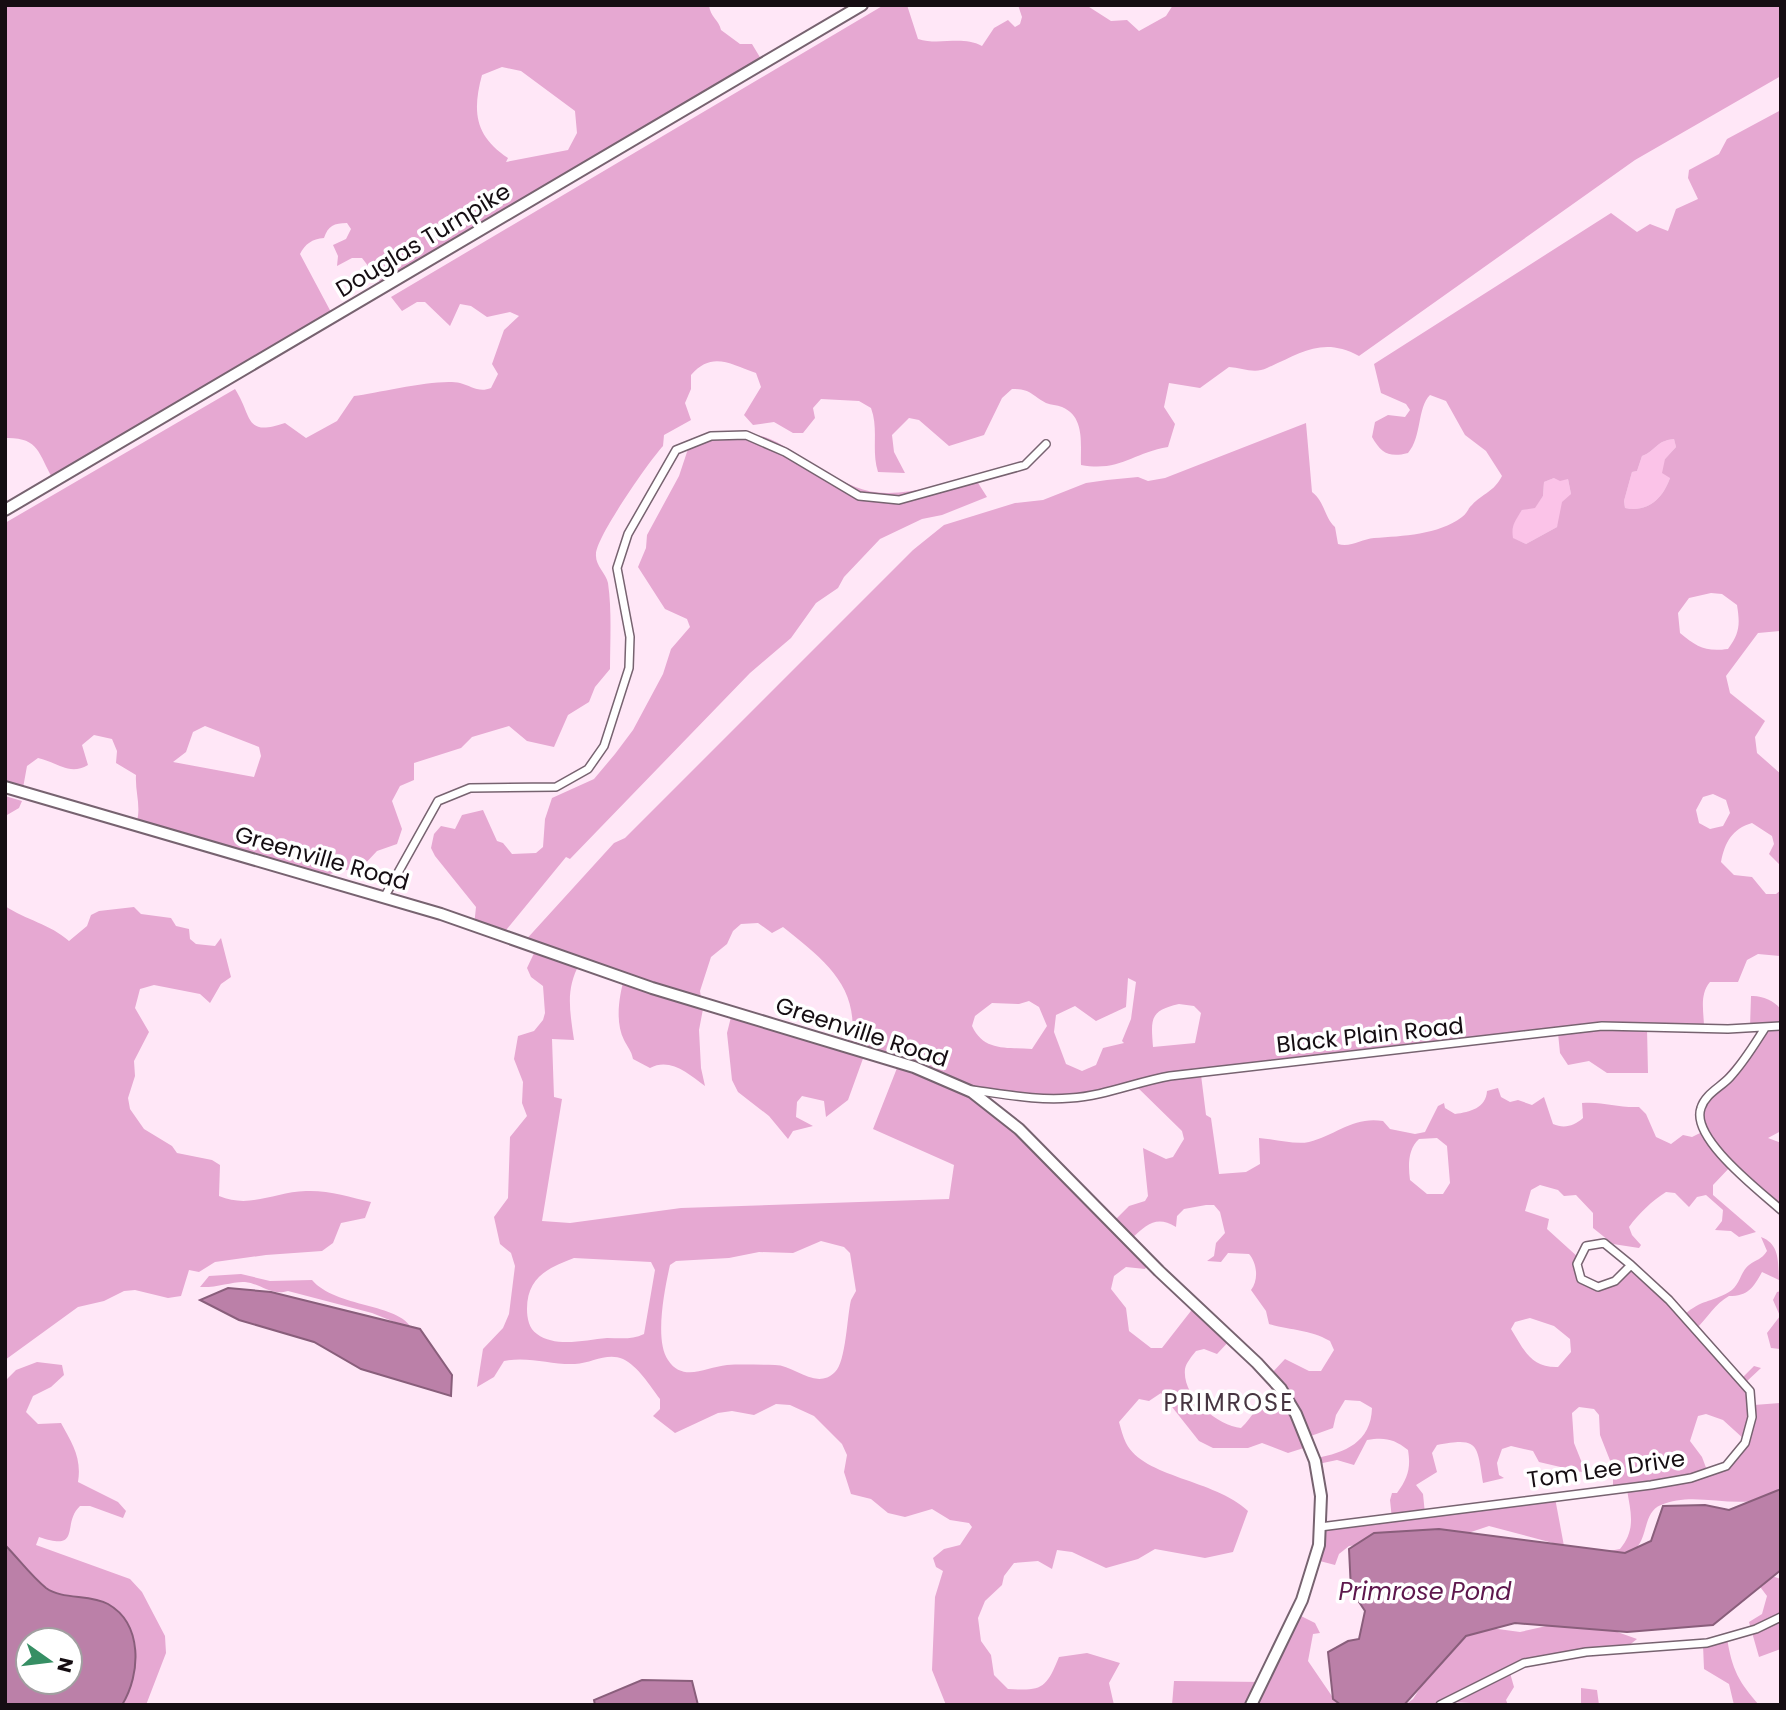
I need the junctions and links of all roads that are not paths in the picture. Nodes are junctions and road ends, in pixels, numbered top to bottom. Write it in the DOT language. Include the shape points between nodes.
graph roads {
  1 [pos="862,5"];
  2 [pos="1045,444"];
  3 [pos="5,510"];
  4 [pos="5,787"];
  5 [pos="384,896"];
  6 [pos="1781,1026"];
  7 [pos="1765,1028"];
  8 [pos="967,1090"];
  9 [pos="1781,1210"];
  10 [pos="1631,1265"];
  11 [pos="1320,1527"];
  12 [pos="1781,1616"];
  13 [pos="1251,1705"];
  14 [pos="1440,1705"];
  1 -- 3 [label="main road, Douglas Turnpike"];
  2 -- 5 [label="street" via="1025,465 899,500 859,496 785,452 746,435 711,436 676,450 628,534 617,568 630,637 629,668 604,747 588,769 556,787 470,788 438,801"];
  4 -- 5 [label="main road, Greenville Road"];
  5 -- 8 [label="main road, Greenville Road" via="652,988 914,1067"];
  6 -- 7 [label="street, Black Plain Road"];
  7 -- 8 [label="street, Black Plain Road" via="1602,1026 1170,1076 1067,1099"];
  7 -- 9 [label="street" via="1730,1077 1700,1108 1701,1127 1717,1151"];
  8 -- 11 [label="main road, Greenville Road" via="1019,1129 1281,1389 1315,1461"];
  10 -- 10 [label="street, Tom Lee Drive" via="1604,1243 1586,1246 1577,1264 1581,1279 1602,1287"];
  10 -- 11 [label="street, Tom Lee Drive" via="1669,1300 1750,1391 1752,1416 1745,1444 1726,1465 1691,1478 1651,1485"];
  11 -- 13 [label="main road, Greenville Road" via="1302,1600"];
  12 -- 14 [label="street" via="1756,1629 1707,1643 1586,1652 1524,1663"];
}
